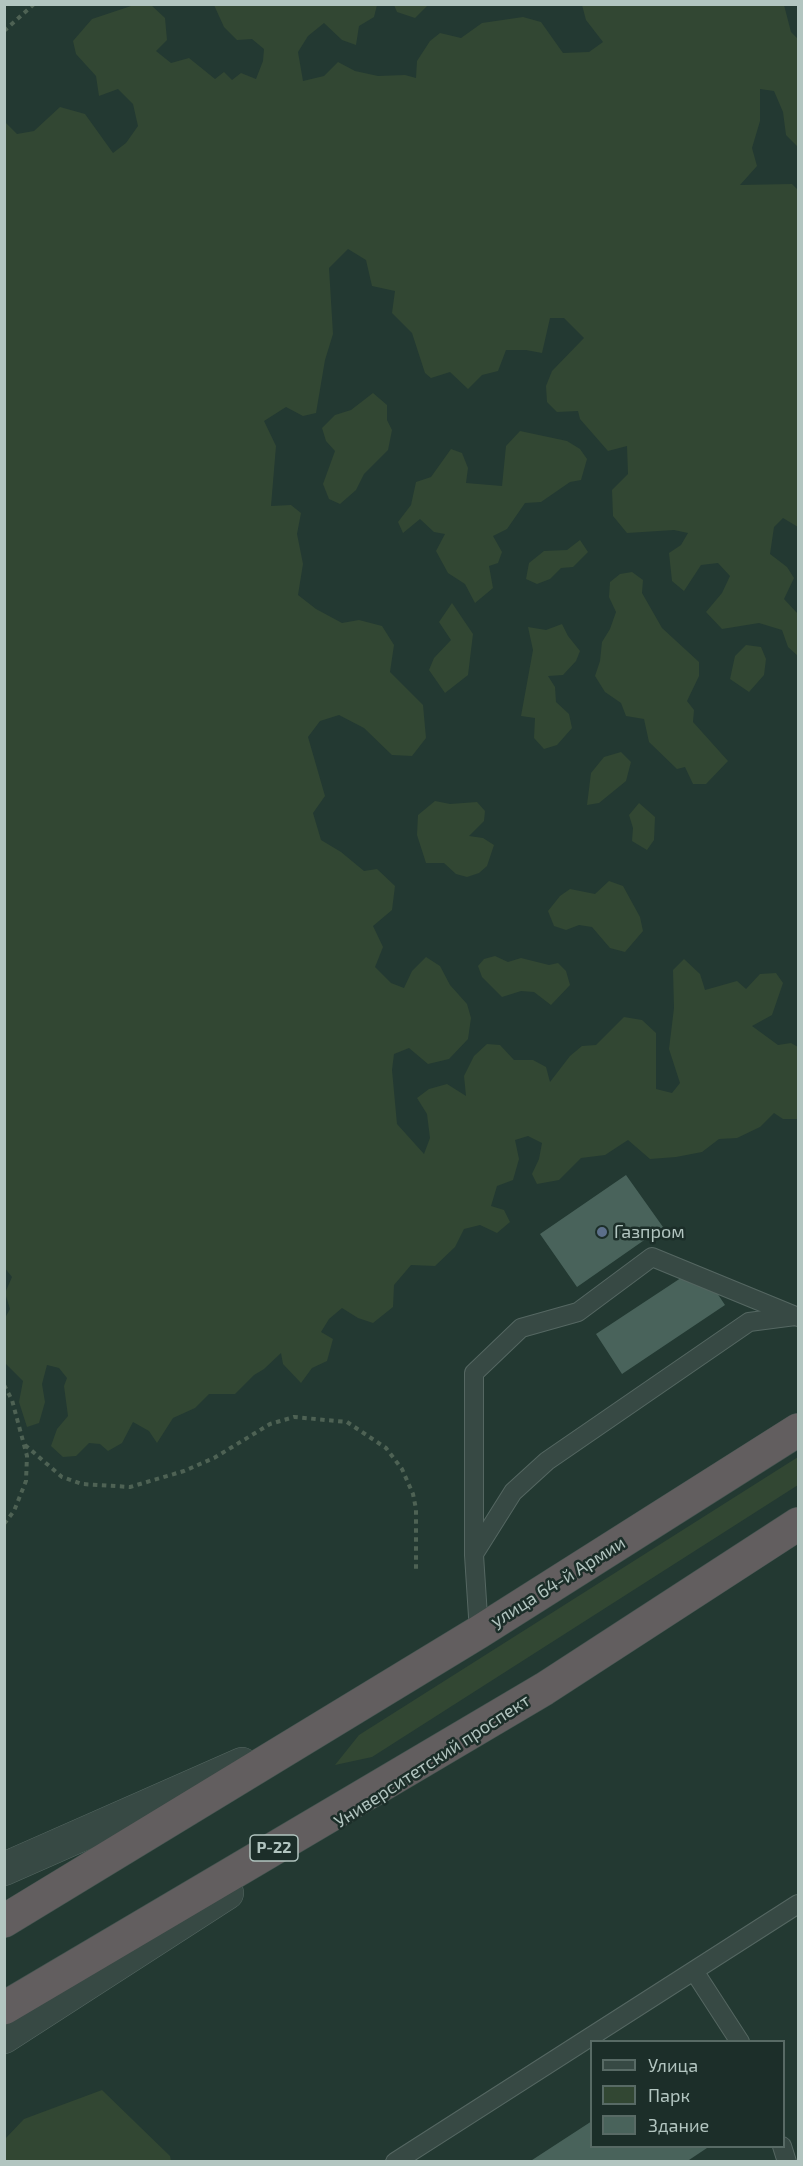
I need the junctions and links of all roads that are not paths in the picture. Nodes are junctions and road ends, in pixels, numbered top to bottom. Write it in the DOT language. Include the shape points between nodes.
graph roads {
  1 [pos="797,1316"];
  2 [pos="798,1430"];
  3 [pos="798,1525"];
  4 [pos="474,1555"];
  5 [pos="479,1632"];
  6 [pos="544,1689"];
  7 [pos="315,1731"];
  8 [pos="4,1869"];
  9 [pos="798,1904"];
  10 [pos="4,1921"];
  11 [pos="694,1971"];
  12 [pos="4,2008"];
  13 [pos="4,2037"];
  14 [pos="739,2040"];
  15 [pos="395,2162"];
  1 -- 4 [label="lane" via="749,1322 547,1461 513,1492"];
  1 -- 4 [label="lane" via="652,1257 578,1311 521,1328 474,1373"];
  2 -- 5 [label="highway, улица 64-й Армии"];
  3 -- 6 [label="highway, Р-22"];
  4 -- 5 [label="lane"];
  5 -- 7 [label="highway, улица 64-й Армии"];
  6 -- 12 [label="highway, Университетский проспект / Р-22"];
  6 -- 13 [label="street, Университетский проспект / Р-22"];
  7 -- 8 [label="street"];
  7 -- 10 [label="highway"];
  9 -- 11 [label="lane"];
  11 -- 14 [label="lane"];
  11 -- 15 [label="lane"];
}
